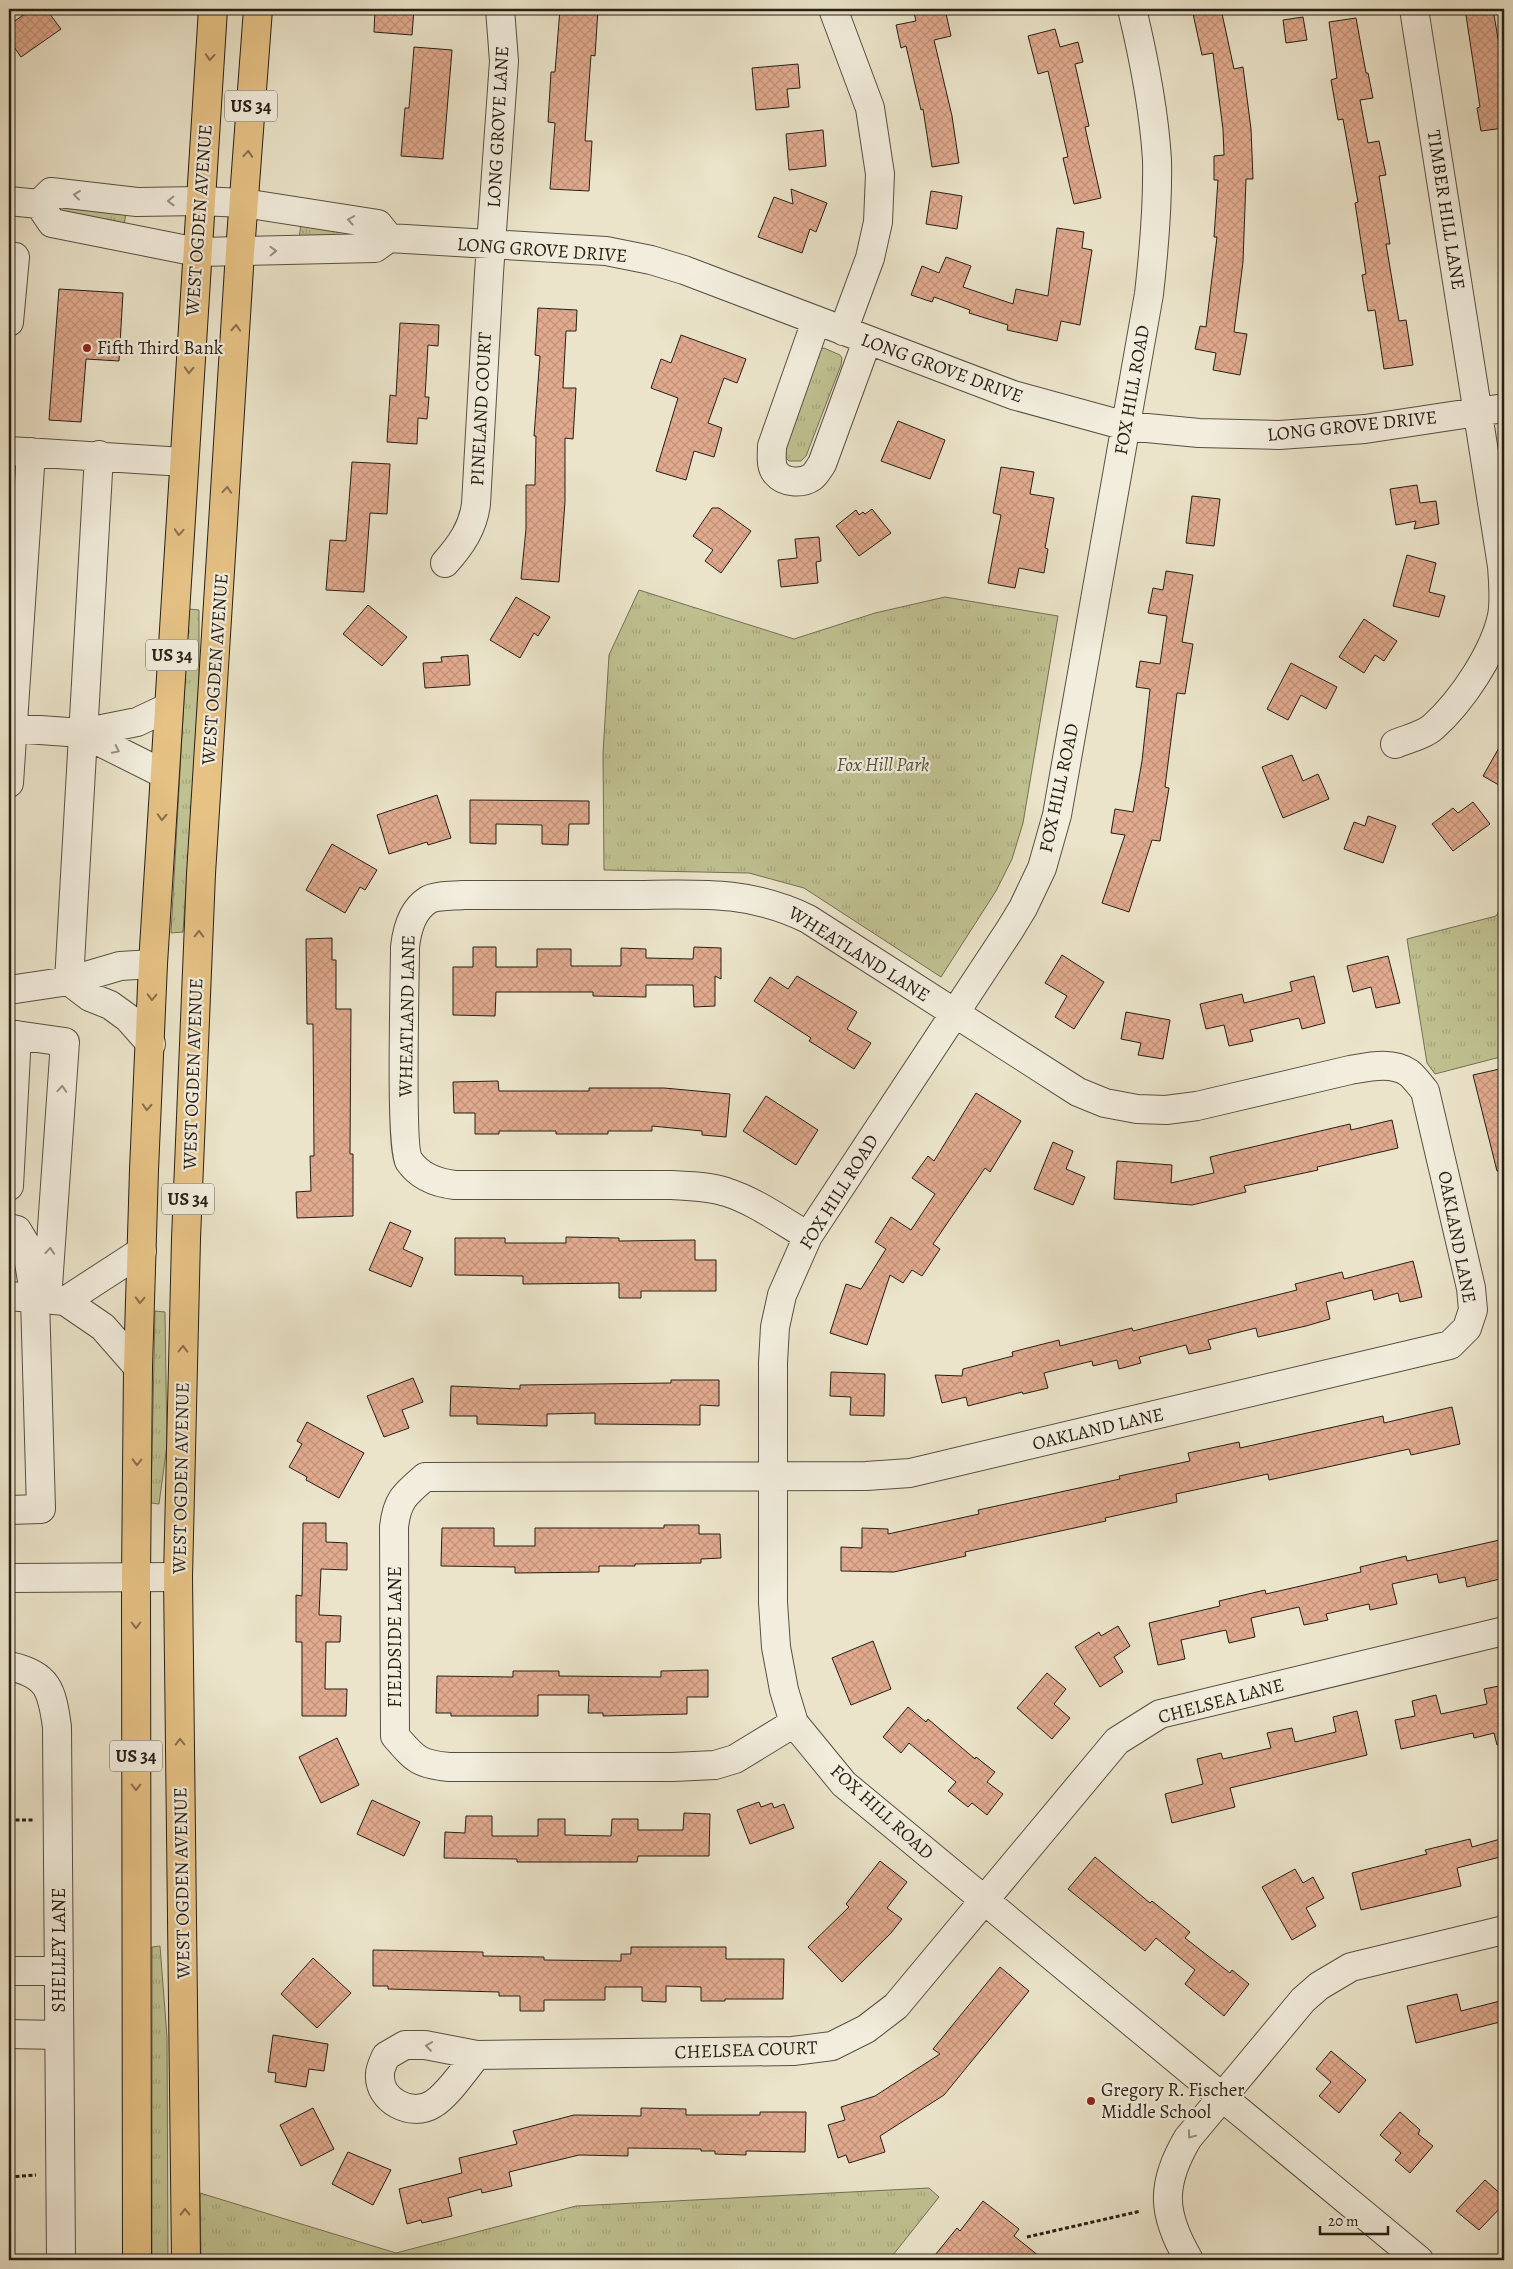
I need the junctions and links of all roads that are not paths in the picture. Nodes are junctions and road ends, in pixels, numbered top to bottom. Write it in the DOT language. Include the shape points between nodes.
graph roads {
  1 [pos="213,9"];
  2 [pos="258,9"];
  3 [pos="500,9"];
  4 [pos="833,9"];
  5 [pos="1132,9"];
  6 [pos="1414,9"];
  7 [pos="200,200"];
  8 [pos="9,201"];
  9 [pos="244,203"];
  10 [pos="38,204"];
  11 [pos="389,238"];
  12 [pos="491,246"];
  13 [pos="197,252"];
  14 [pos="240,252"];
  15 [pos="15,257"];
  16 [pos="816,321"];
  17 [pos="9,322"];
  18 [pos="855,336"];
  19 [pos="1504,408"];
  20 [pos="1478,412"];
  21 [pos="1126,426"];
  22 [pos="20,452"];
  23 [pos="99,455"];
  24 [pos="184,462"];
  25 [pos="445,563"];
  26 [pos="169,707"];
  27 [pos="12,728"];
  28 [pos="82,733"];
  29 [pos="1395,744"];
  30 [pos="164,774"];
  31 [pos="9,783"];
  32 [pos="153,964"];
  33 [pos="69,981"];
  34 [pos="197,982"];
  35 [pos="9,990"];
  36 [pos="956,1014"];
  37 [pos="13,1035"];
  38 [pos="150,1044"];
  39 [pos="9,1186"];
  40 [pos="9,1228"];
  41 [pos="808,1236"];
  42 [pos="142,1251"];
  43 [pos="39,1299"];
  44 [pos="138,1368"];
  45 [pos="773,1476"];
  46 [pos="9,1510"];
  47 [pos="178,1577"];
  48 [pos="9,1578"];
  49 [pos="136,1578"];
  50 [pos="1504,1631"];
  51 [pos="9,1666"];
  52 [pos="794,1724"];
  53 [pos="984,1901"];
  54 [pos="1504,1930"];
  55 [pos="9,1971"];
  56 [pos="59,1971"];
  57 [pos="9,2034"];
  58 [pos="59,2035"];
  59 [pos="477,2055"];
  60 [pos="1222,2097"];
  61 [pos="61,2260"];
  62 [pos="137,2260"];
  63 [pos="186,2260"];
  64 [pos="1189,2260"];
  65 [pos="1419,2260"];
  1 -- 7 [label="main road, WEST OGDEN AVENUE / US 34, one-way"];
  9 -- 2 [label="main road, WEST OGDEN AVENUE / US 34, one-way"];
  3 -- 12 [label="street, LONG GROVE LANE" via="504,62"];
  4 -- 18 [label="street" via="870,108 880,174 878,222"];
  5 -- 21 [label="street, FOX HILL ROAD" via="1150,91 1157,160 1156,220 1149,294"];
  6 -- 20 [label="street, TIMBER HILL LANE"];
  7 -- 9 [label="street"];
  7 -- 10 [label="street, one-way" via="137,202 51,192"];
  7 -- 13 [label="main road, WEST OGDEN AVENUE / US 34"];
  8 -- 10 [label="street"];
  11 -- 9 [label="street, one-way" via="378,224"];
  9 -- 14 [label="main road, WEST OGDEN AVENUE / US 34"];
  10 -- 13 [label="street, LONG GROVE DRIVE" via="52,223"];
  11 -- 12 [label="street, LONG GROVE DRIVE"];
  14 -- 11 [label="street, LONG GROVE DRIVE, one-way" via="375,248"];
  12 -- 16 [label="street, LONG GROVE DRIVE" via="606,251 650,260"];
  12 -- 25 [label="street, PINELAND COURT" via="475,509 470,528 460,546"];
  13 -- 14 [label="street, LONG GROVE DRIVE"];
  13 -- 24 [label="main road, WEST OGDEN AVENUE / US 34, one-way"];
  34 -- 14 [label="main road, WEST OGDEN AVENUE / US 34, one-way"];
  15 -- 17 [label="street"];
  16 -- 18 [label="street, LONG GROVE DRIVE"];
  16 -- 18 [label="street" via="772,446 776,473 787,480 800,482 812,477 822,464"];
  18 -- 21 [label="street, LONG GROVE DRIVE" via="1013,395"];
  19 -- 20 [label="street, LONG GROVE DRIVE"];
  20 -- 21 [label="street, LONG GROVE DRIVE" via="1365,429 1279,435 1199,433"];
  20 -- 29 [label="street, TIMBER HILL LANE" via="1502,566 1502,614 1488,653 1457,701 1432,728"];
  21 -- 36 [label="street, FOX HILL ROAD" via="1053,835 1023,908"];
  22 -- 23 [label="street"];
  22 -- 27 [label="street"];
  23 -- 24 [label="street"];
  23 -- 28 [label="street"];
  24 -- 26 [label="main road, WEST OGDEN AVENUE / US 34, one-way"];
  26 -- 28 [label="street" via="137,722"];
  26 -- 30 [label="main road, WEST OGDEN AVENUE / US 34"];
  27 -- 28 [label="street"];
  27 -- 31 [label="street"];
  28 -- 30 [label="street, one-way"];
  28 -- 33 [label="street"];
  30 -- 32 [label="main road, WEST OGDEN AVENUE / US 34, one-way"];
  32 -- 33 [label="street" via="120,966"];
  32 -- 34 [label="main road"];
  32 -- 38 [label="main road, WEST OGDEN AVENUE / US 34, one-way"];
  33 -- 35 [label="street"];
  33 -- 38 [label="street" via="128,1018"];
  47 -- 34 [label="main road, WEST OGDEN AVENUE / US 34, one-way" via="186,1239"];
  36 -- 41 [label="street, FOX HILL ROAD"];
  36 -- 41 [label="street, WHEATLAND LANE" via="808,919 760,900 713,895 463,895 429,899 414,914 407,930 405,947 405,1126 408,1160 426,1178 440,1184 455,1185 706,1187 754,1205"];
  36 -- 45 [label="street, OAKLAND LANE" via="1078,1092 1105,1103 1137,1109 1197,1106 1374,1067 1390,1066 1408,1072 1425,1091 1469,1272 1473,1310 1467,1328 1450,1345 910,1473"];
  37 -- 39 [label="street"];
  43 -- 37 [label="street, one-way" via="65,1042"];
  38 -- 42 [label="main road, WEST OGDEN AVENUE / US 34, one-way"];
  40 -- 43 [label="street" via="17,1230 26,1245"];
  41 -- 45 [label="street, FOX HILL ROAD" via="782,1296 775,1328"];
  42 -- 43 [label="street"];
  42 -- 44 [label="main road, WEST OGDEN AVENUE / US 34, one-way"];
  43 -- 44 [label="street" via="103,1327"];
  43 -- 46 [label="street" via="42,1509"];
  44 -- 49 [label="main road, WEST OGDEN AVENUE / US 34, one-way"];
  45 -- 52 [label="street, FOX HILL ROAD" via="776,1647"];
  45 -- 52 [label="street, FIELDSIDE LANE" via="425,1477 403,1496 396,1511 394,1736 414,1758 430,1765 673,1767 715,1765 735,1760"];
  47 -- 49 [label="street"];
  63 -- 47 [label="main road, WEST OGDEN AVENUE / US 34, one-way"];
  48 -- 49 [label="street"];
  49 -- 62 [label="main road, WEST OGDEN AVENUE / US 34, one-way"];
  50 -- 53 [label="street, CHELSEA LANE" via="1160,1714 1117,1741"];
  51 -- 56 [label="street, SHELLEY LANE" via="30,1671 45,1682 54,1702 58,1727"];
  52 -- 53 [label="street, FOX HILL ROAD" via="844,1784"];
  53 -- 59 [label="street, CHELSEA COURT" via="896,2006 866,2029 832,2046 776,2052"];
  53 -- 60 [label="street, FOX HILL ROAD"];
  54 -- 60 [label="street" via="1351,1967 1303,2000"];
  55 -- 56 [label="street"];
  56 -- 58 [label="street, SHELLEY LANE"];
  57 -- 58 [label="street"];
  58 -- 61 [label="street, SHELLEY LANE"];
  60 -- 64 [label="street, one-way" via="1188,2138 1170,2173 1170,2220"];
  60 -- 65 [label="street, FOX HILL ROAD"];
}
